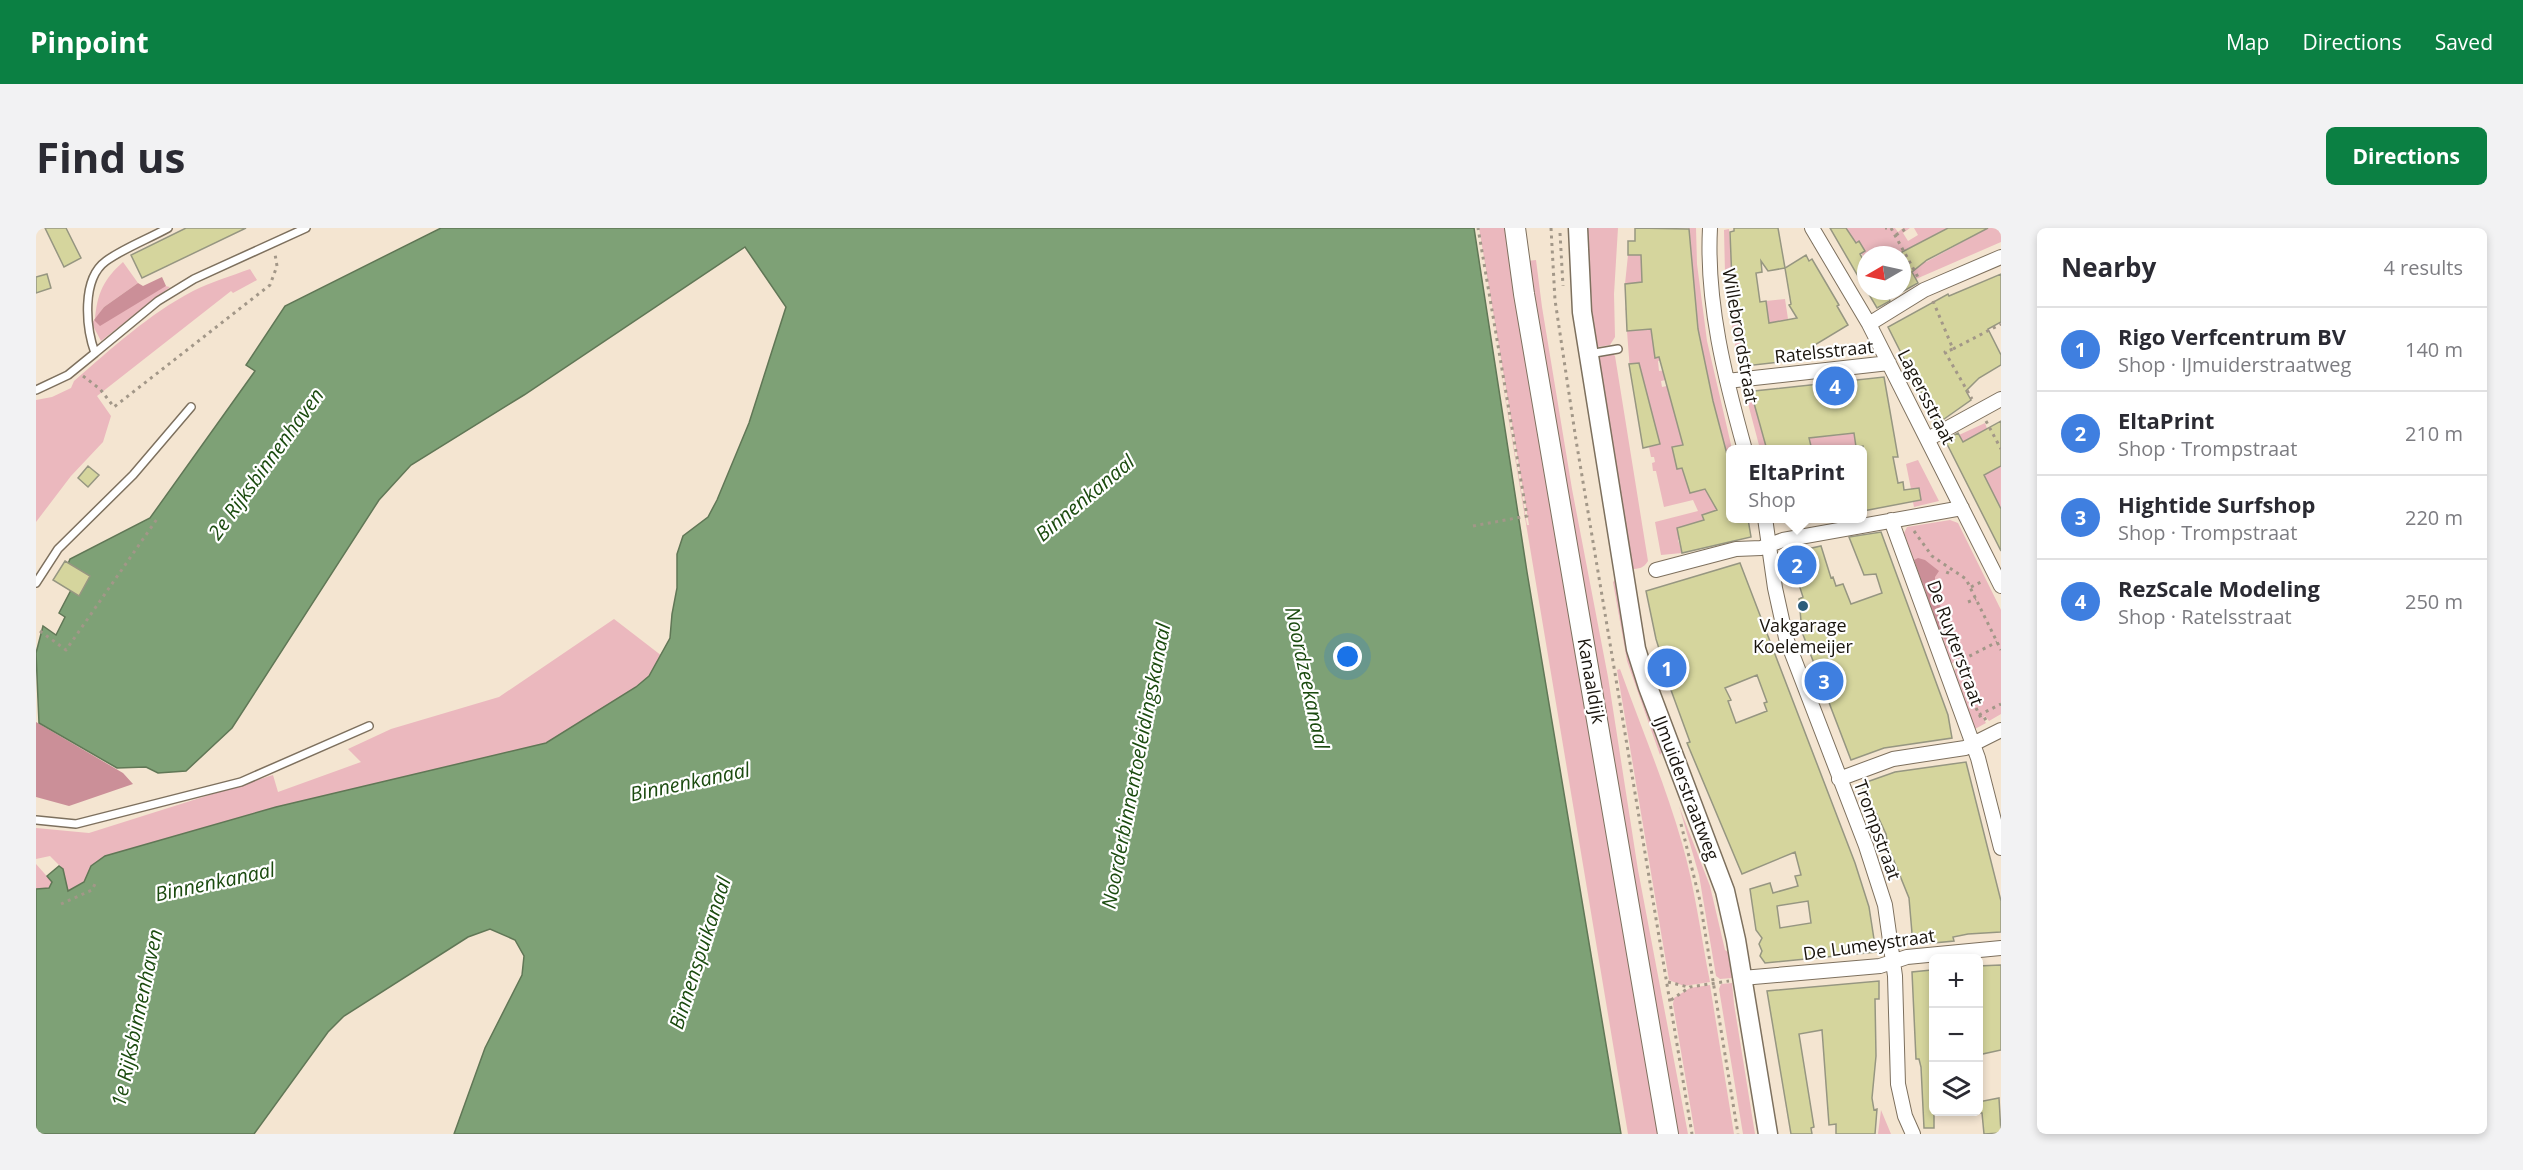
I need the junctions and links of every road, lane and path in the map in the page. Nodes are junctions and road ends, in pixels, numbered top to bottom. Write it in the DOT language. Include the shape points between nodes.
graph roads {
  1 [pos="168,228"];
  2 [pos="306,228"];
  3 [pos="1478,228"];
  4 [pos="1515,228"];
  5 [pos="1551,228"];
  6 [pos="1578,228"];
  7 [pos="1710,228"];
  8 [pos="1812,228"];
  9 [pos="1888,228"];
  10 [pos="1907,228"];
  11 [pos="1895,235"];
  12 [pos="274,243"];
  13 [pos="2001,257"];
  14 [pos="1926,289"];
  15 [pos="1869,324"];
  16 [pos="2001,324"];
  17 [pos="1618,348"];
  18 [pos="1953,349"];
  19 [pos="95,353"];
  20 [pos="1589,354"];
  21 [pos="1889,363"];
  22 [pos="76,368"];
  23 [pos="1727,381"];
  24 [pos="36,390"];
  25 [pos="2001,399"];
  26 [pos="191,407"];
  27 [pos="1979,411"];
  28 [pos="1928,439"];
  29 [pos="1744,445"];
  30 [pos="2001,449"];
  31 [pos="1962,508"];
  32 [pos="1905,518"];
  33 [pos="156,519"];
  34 [pos="1891,520"];
  35 [pos="1766,523"];
  36 [pos="1473,526"];
  37 [pos="1770,546"];
  38 [pos="1997,566"];
  39 [pos="1950,567"];
  40 [pos="1656,570"];
  41 [pos="1947,574"];
  42 [pos="1608,578"];
  43 [pos="1600,579"];
  44 [pos="36,583"];
  45 [pos="2001,586"];
  46 [pos="1976,599"];
  47 [pos="1968,602"];
  48 [pos="40,631"];
  49 [pos="1997,642"];
  50 [pos="2001,650"];
  51 [pos="1947,672"];
  52 [pos="2001,704"];
  53 [pos="1979,715"];
  54 [pos="369,726"];
  55 [pos="2001,730"];
  56 [pos="1974,745"];
  57 [pos="1839,780"];
  58 [pos="36,820"];
  59 [pos="1680,822"];
  60 [pos="2001,848"];
  61 [pos="96,882"];
  62 [pos="61,904"];
  63 [pos="2001,948"];
  64 [pos="1894,961"];
  65 [pos="1742,978"];
  66 [pos="1668,982"];
  67 [pos="1714,984"];
  68 [pos="1690,987"];
  69 [pos="1671,1000"];
  70 [pos="1668,1134"];
  71 [pos="1692,1134"];
  72 [pos="1738,1134"];
  73 [pos="1768,1134"];
  74 [pos="1913,1134"];
  1 -- 19 [label="lane" via="104,262 88,288 88,334"];
  2 -- 12 [label="lane"];
  3 -- 36 [label="path" via="1527,516"];
  4 -- 70 [label="main road, Kanaaldijk"];
  5 -- 43 [label="path" via="1555,300"];
  6 -- 20 [label="street, IJmuiderstraatweg"];
  7 -- 23 [label="street, Willebrordstraat" via="1714,307"];
  8 -- 15 [label="street, Lagersstraat"];
  9 -- 11 [label="path"];
  10 -- 11 [label="path"];
  11 -- 14 [label="path"];
  12 -- 19 [label="lane" via="195,279 158,301"];
  12 -- 22 [label="path" via="277,266 270,285 114,407"];
  13 -- 14 [label="street"];
  14 -- 15 [label="street"];
  14 -- 18 [label="path"];
  15 -- 21 [label="street, Lagersstraat"];
  16 -- 18 [label="path"];
  17 -- 20 [label="lane"];
  18 -- 27 [label="path" via="1945,352"];
  19 -- 22 [label="lane"];
  20 -- 65 [label="street, IJmuiderstraatweg" via="1636,649 1725,891"];
  21 -- 23 [label="street, Ratelsstraat"];
  21 -- 28 [label="street, Lagersstraat"];
  22 -- 24 [label="lane"];
  23 -- 29 [label="street, Willebrordstraat"];
  25 -- 27 [label="street"];
  26 -- 44 [label="lane" via="133,475 58,549"];
  27 -- 28 [label="street"];
  27 -- 30 [label="path"];
  28 -- 31 [label="street, Lagersstraat"];
  31 -- 32 [label="street"];
  31 -- 38 [label="street, Lagersstraat"];
  32 -- 34 [label="street"];
  32 -- 39 [label="path" via="1932,556"];
  33 -- 48 [label="path" via="66,650"];
  34 -- 37 [label="street" via="1783,540"];
  34 -- 51 [label="street, De Ruyterstraat"];
  35 -- 37 [label="street"];
  37 -- 40 [label="street" via="1736,549"];
  37 -- 57 [label="street, Trompstraat" via="1786,638"];
  38 -- 45 [label="street, Lagersstraat"];
  39 -- 41 [label="path"];
  39 -- 46 [label="path" via="1966,579"];
  42 -- 43 [label="path"];
  43 -- 66 [label="path"];
  46 -- 47 [label="path"];
  46 -- 49 [label="path"];
  49 -- 50 [label="path"];
  49 -- 51 [label="path"];
  51 -- 56 [label="street, De Ruyterstraat"];
  52 -- 53 [label="path"];
  54 -- 58 [label="lane" via="242,782 76,824"];
  55 -- 56 [label="street"];
  56 -- 57 [label="street" via="1893,759"];
  56 -- 60 [label="street, De Ruyterstraat"];
  57 -- 64 [label="street, Trompstraat" via="1885,905"];
  59 -- 67 [label="path" via="1696,880"];
  61 -- 62 [label="path" via="92,890"];
  63 -- 64 [label="street, De Lumeystraat"];
  64 -- 65 [label="street, De Lumeystraat" via="1880,966"];
  64 -- 74 [label="street, Trompstraat" via="1898,1084"];
  65 -- 73 [label="street, IJmuiderstraatweg"];
  66 -- 68 [label="path"];
  66 -- 69 [label="path"];
  67 -- 68 [label="path"];
  67 -- 72 [label="path"];
  68 -- 69 [label="path"];
  69 -- 71 [label="path"];
}
